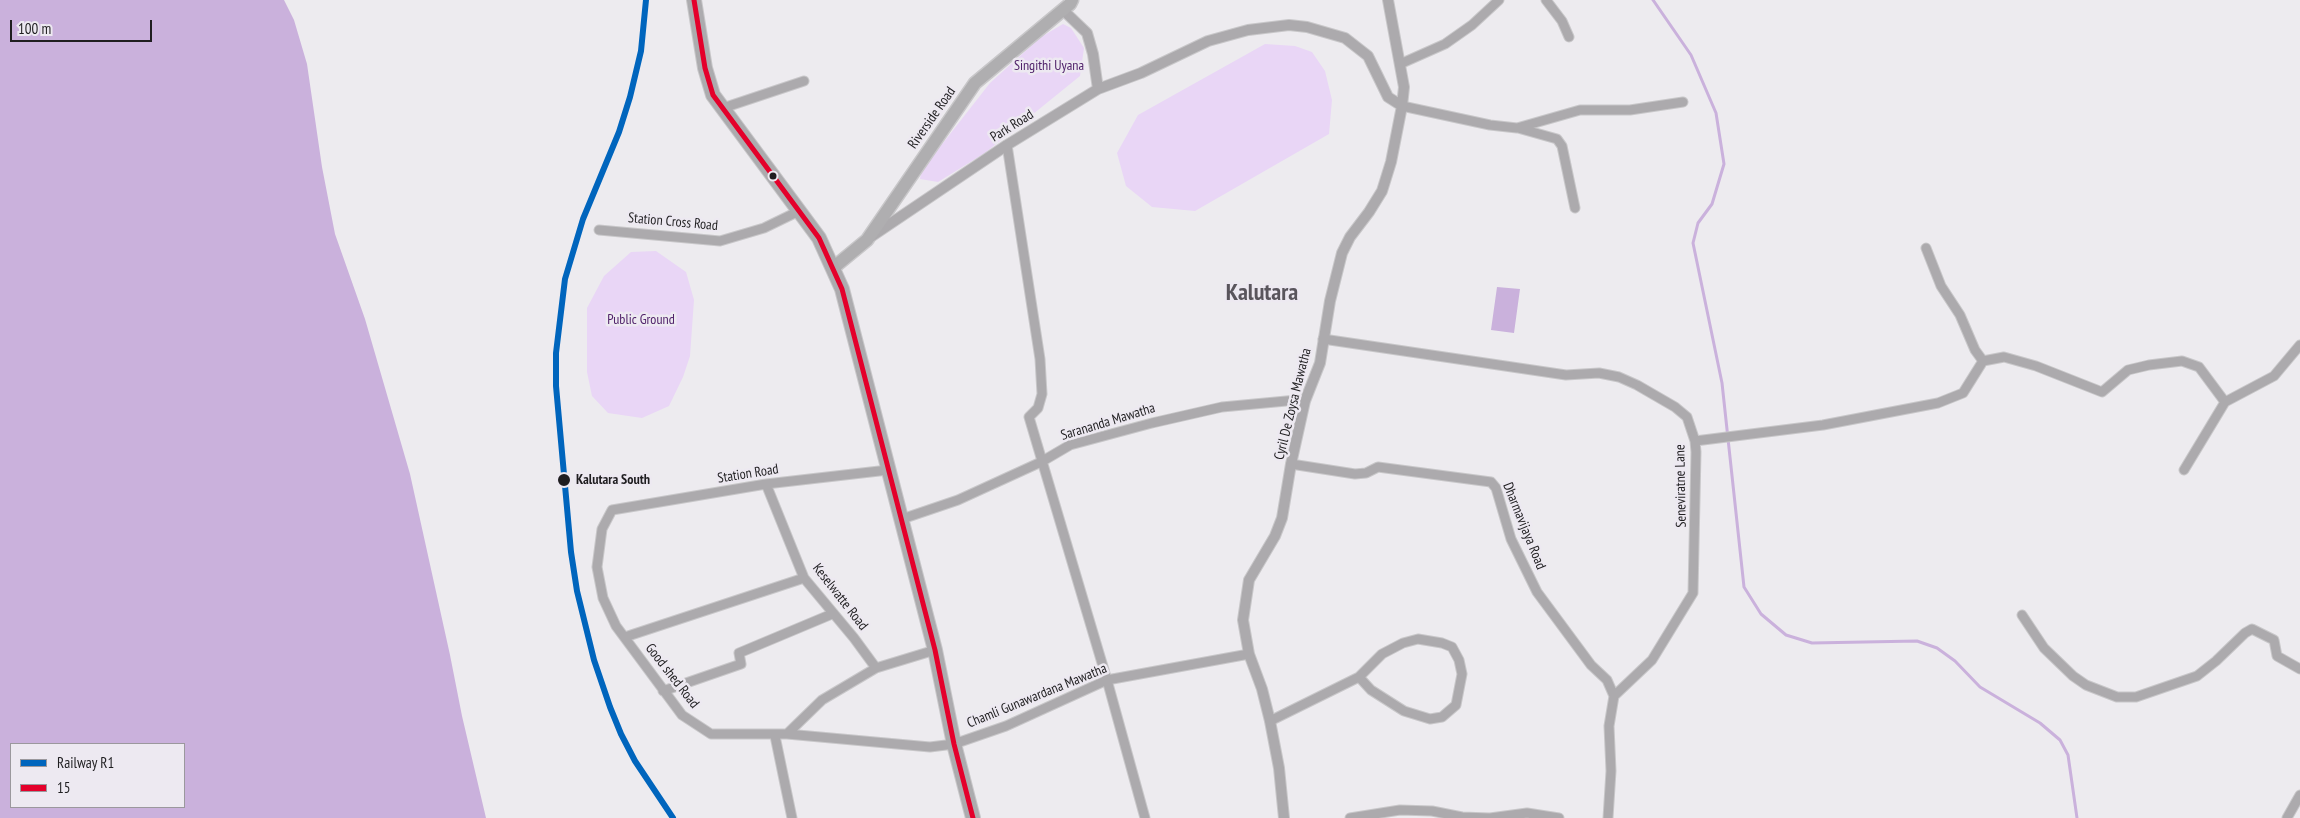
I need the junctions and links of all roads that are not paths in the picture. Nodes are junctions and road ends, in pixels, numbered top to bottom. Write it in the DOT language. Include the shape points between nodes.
graph roads {
  1 [pos="694,0"];
  2 [pos="1072,0"];
  3 [pos="1388,0"];
  4 [pos="1499,0"];
  5 [pos="1546,0"];
  6 [pos="1063,10"];
  7 [pos="1569,37"];
  8 [pos="1400,64"];
  9 [pos="804,81"];
  10 [pos="1098,89"];
  11 [pos="1684,102"];
  12 [pos="1402,106"];
  13 [pos="723,108"];
  14 [pos="1517,128"];
  15 [pos="1007,145"];
  16 [pos="1575,208"];
  17 [pos="799,211"];
  18 [pos="600,230"];
  19 [pos="867,240"];
  20 [pos="1926,248"];
  21 [pos="833,268"];
  22 [pos="1322,339"];
  23 [pos="2300,345"];
  24 [pos="1983,361"];
  25 [pos="1305,401"];
  26 [pos="2225,402"];
  27 [pos="1696,441"];
  28 [pos="1041,462"];
  29 [pos="1291,464"];
  30 [pos="888,470"];
  31 [pos="2184,470"];
  32 [pos="766,484"];
  33 [pos="612,510"];
  34 [pos="902,519"];
  35 [pos="804,578"];
  36 [pos="832,614"];
  37 [pos="2022,615"];
  38 [pos="625,637"];
  39 [pos="936,650"];
  40 [pos="1249,654"];
  41 [pos="876,668"];
  42 [pos="2300,670"];
  43 [pos="1359,677"];
  44 [pos="1107,680"];
  45 [pos="663,691"];
  46 [pos="1614,696"];
  47 [pos="1270,721"];
  48 [pos="786,734"];
  49 [pos="776,736"];
  50 [pos="954,744"];
  51 [pos="2300,795"];
  52 [pos="792,818"];
  53 [pos="973,818"];
  54 [pos="1145,818"];
  55 [pos="1284,818"];
  56 [pos="1350,818"];
  57 [pos="1560,818"];
  58 [pos="1608,818"];
  59 [pos="2287,818"];
  1 -- 13 [label="highway" via="705,68 713,95"];
  2 -- 6 [label="main road, Riverside Road"];
  3 -- 8 [label="street, Cyril De Zoysa Mawatha"];
  4 -- 8 [label="street" via="1445,44"];
  5 -- 7 [label="street" via="1562,21"];
  6 -- 10 [label="street" via="1087,34"];
  6 -- 19 [label="main road, Riverside Road" via="975,83"];
  8 -- 12 [label="street, Cyril De Zoysa Mawatha" via="1404,87"];
  9 -- 13 [label="street"];
  10 -- 12 [label="street, Park Road" via="1140,74 1208,41 1248,30 1290,25 1345,38 1368,56 1388,97"];
  10 -- 15 [label="street, Park Road"];
  11 -- 14 [label="street" via="1630,110 1580,110"];
  12 -- 14 [label="street"];
  12 -- 22 [label="street, Cyril De Zoysa Mawatha" via="1382,191 1342,254"];
  13 -- 17 [label="highway"];
  14 -- 16 [label="street" via="1557,139 1562,146"];
  15 -- 19 [label="street, Park Road"];
  15 -- 28 [label="street" via="1040,359 1042,394 1038,408 1028,417"];
  17 -- 18 [label="street, Station Cross Road" via="764,228 720,241"];
  17 -- 21 [label="highway" via="819,238"];
  19 -- 21 [label="main road, Riverside Road"];
  20 -- 24 [label="street" via="1941,286"];
  21 -- 30 [label="highway" via="854,332"];
  22 -- 25 [label="street, Cyril De Zoysa Mawatha" via="1320,363"];
  22 -- 27 [label="street, Seneviratne Lane" via="1566,375 1599,373 1619,377 1676,407 1687,417"];
  23 -- 26 [label="street" via="2274,376"];
  24 -- 26 [label="street" via="2004,357 2102,392 2128,370 2182,361 2199,367"];
  24 -- 27 [label="street" via="1963,393 1938,403 1858,420"];
  25 -- 28 [label="street, Sarananda Mawatha" via="1222,407 1152,423 1070,445"];
  25 -- 29 [label="street, Cyril De Zoysa Mawatha"];
  26 -- 31 [label="street"];
  27 -- 46 [label="street, Seneviratne Lane" via="1693,593 1652,660"];
  28 -- 34 [label="street, Sarananda Mawatha" via="958,500"];
  28 -- 44 [label="street"];
  29 -- 40 [label="street, Cyril De Zoysa Mawatha" via="1282,518 1250,580 1243,620"];
  29 -- 46 [label="street, Dharmavijaya Road" via="1355,474 1378,468 1491,482 1496,488 1511,539 1537,592 1591,665 1607,680"];
  30 -- 32 [label="street, Station Road"];
  30 -- 34 [label="highway"];
  32 -- 33 [label="street, Station Road"];
  32 -- 35 [label="street, Keselwatte Road"];
  33 -- 38 [label="street, Good shed Road" via="602,529 597,567 603,598"];
  34 -- 39 [label="highway"];
  35 -- 36 [label="street, Keselwatte Road"];
  35 -- 38 [label="street"];
  36 -- 41 [label="street, Keselwatte Road"];
  36 -- 45 [label="street" via="739,653 742,664"];
  37 -- 42 [label="street" via="2044,648 2073,676 2086,685 2117,697 2136,697 2197,676 2252,629 2274,640 2278,656"];
  38 -- 45 [label="street, Good shed Road"];
  39 -- 41 [label="street"];
  39 -- 50 [label="highway"];
  40 -- 44 [label="street, Chamli Gunawardana Mawatha"];
  40 -- 47 [label="street, Cyril De Zoysa Mawatha"];
  41 -- 48 [label="street" via="822,700"];
  43 -- 43 [label="street" via="1371,690 1404,711 1430,719 1442,717 1456,705 1462,674 1452,647 1418,639 1382,654"];
  43 -- 47 [label="street"];
  44 -- 50 [label="street, Chamli Gunawardana Mawatha" via="1006,726"];
  44 -- 54 [label="street"];
  45 -- 49 [label="street, Good shed Road" via="682,716 711,734"];
  46 -- 58 [label="street" via="1609,726"];
  47 -- 55 [label="street, Cyril De Zoysa Mawatha"];
  48 -- 49 [label="street, Good shed Road"];
  48 -- 50 [label="street, Good shed Road" via="930,747"];
  49 -- 52 [label="street"];
  50 -- 53 [label="highway"];
  51 -- 59 [label="street"];
  56 -- 57 [label="street" via="1400,810 1432,811 1462,817 1490,818 1527,813"];
}
